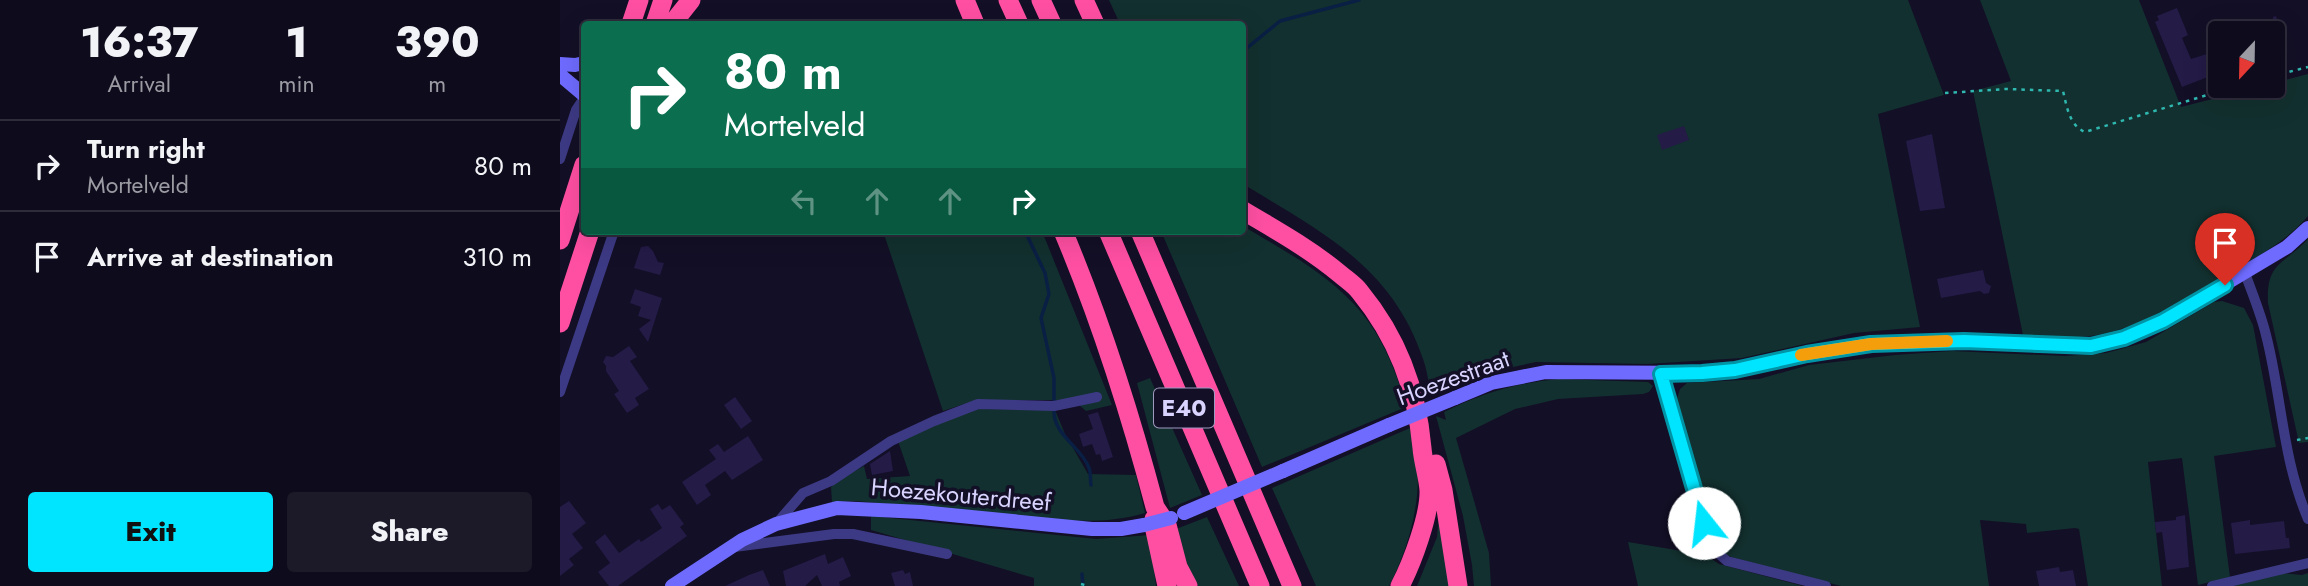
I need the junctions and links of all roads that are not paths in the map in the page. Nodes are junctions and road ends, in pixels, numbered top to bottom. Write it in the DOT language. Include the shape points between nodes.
graph roads {
  1 [pos="639,0"];
  2 [pos="663,0"];
  3 [pos="691,0"];
  4 [pos="965,0"];
  5 [pos="1008,0"];
  6 [pos="1041,0"];
  7 [pos="1084,0"];
  8 [pos="632,21"];
  9 [pos="656,21"];
  10 [pos="674,21"];
  11 [pos="974,21"];
  12 [pos="1018,21"];
  13 [pos="1051,21"];
  14 [pos="1094,21"];
  15 [pos="560,64"];
  16 [pos="581,64"];
  17 [pos="560,75"];
  18 [pos="581,93"];
  19 [pos="581,101"];
  20 [pos="560,159"];
  21 [pos="581,174"];
  22 [pos="1246,211"];
  23 [pos="2308,228"];
  24 [pos="589,235"];
  25 [pos="613,235"];
  26 [pos="1065,235"];
  27 [pos="1110,235"];
  28 [pos="1142,235"];
  29 [pos="560,240"];
  30 [pos="2245,273"];
  31 [pos="560,323"];
  32 [pos="1661,374"];
  33 [pos="560,392"];
  34 [pos="1097,397"];
  35 [pos="1422,431"];
  36 [pos="1170,513"];
  37 [pos="2308,519"];
  38 [pos="776,524"];
  39 [pos="1144,525"];
  40 [pos="731,547"];
  41 [pos="947,554"];
  42 [pos="2308,563"];
  43 [pos="671,586"];
  44 [pos="1167,586"];
  45 [pos="1188,586"];
  46 [pos="1260,586"];
  47 [pos="1292,586"];
  48 [pos="1400,586"];
  49 [pos="1458,586"];
  50 [pos="1826,586"];
  51 [pos="2212,586"];
  1 -- 8 [label="highway"];
  2 -- 9 [label="highway"];
  3 -- 10 [label="highway"];
  4 -- 11 [label="highway"];
  5 -- 12 [label="highway"];
  6 -- 13 [label="highway"];
  7 -- 14 [label="highway"];
  15 -- 16 [label="street"];
  17 -- 18 [label="street"];
  19 -- 20 [label="street"];
  21 -- 29 [label="highway"];
  22 -- 35 [label="highway" via="1297,242 1359,290 1396,346"];
  23 -- 30 [label="street, Hoezestraat"];
  24 -- 31 [label="highway"];
  25 -- 33 [label="street"];
  26 -- 36 [label="highway"];
  27 -- 46 [label="highway, E40"];
  28 -- 47 [label="highway, E40"];
  30 -- 32 [label="street, Hoezestraat" via="2163,321 2091,346 1964,341 1871,344 1735,370"];
  30 -- 37 [label="street" via="2266,334 2284,443"];
  32 -- 36 [label="street, Hoezestraat, bridge" via="1546,372 1491,383"];
  32 -- 50 [label="street" via="1711,547 1727,561"];
  34 -- 38 [label="street, Hoezekouterdreef" via="1055,407 978,404 934,421 803,494"];
  35 -- 48 [label="highway" via="1429,492 1419,542"];
  35 -- 49 [label="highway" via="1443,490"];
  36 -- 39 [label="street, Hoezestraat, bridge"];
  36 -- 44 [label="highway" via="1154,526"];
  36 -- 45 [label="highway" via="1167,525"];
  38 -- 39 [label="street, Hoezekouterdreef" via="837,508 1092,529"];
  38 -- 40 [label="street, Hoezekouterdreef"];
  40 -- 41 [label="street, Hoezekouterdreef" via="853,534"];
  40 -- 43 [label="street, Hoezekouterdreef"];
  42 -- 51 [label="street"];
}
